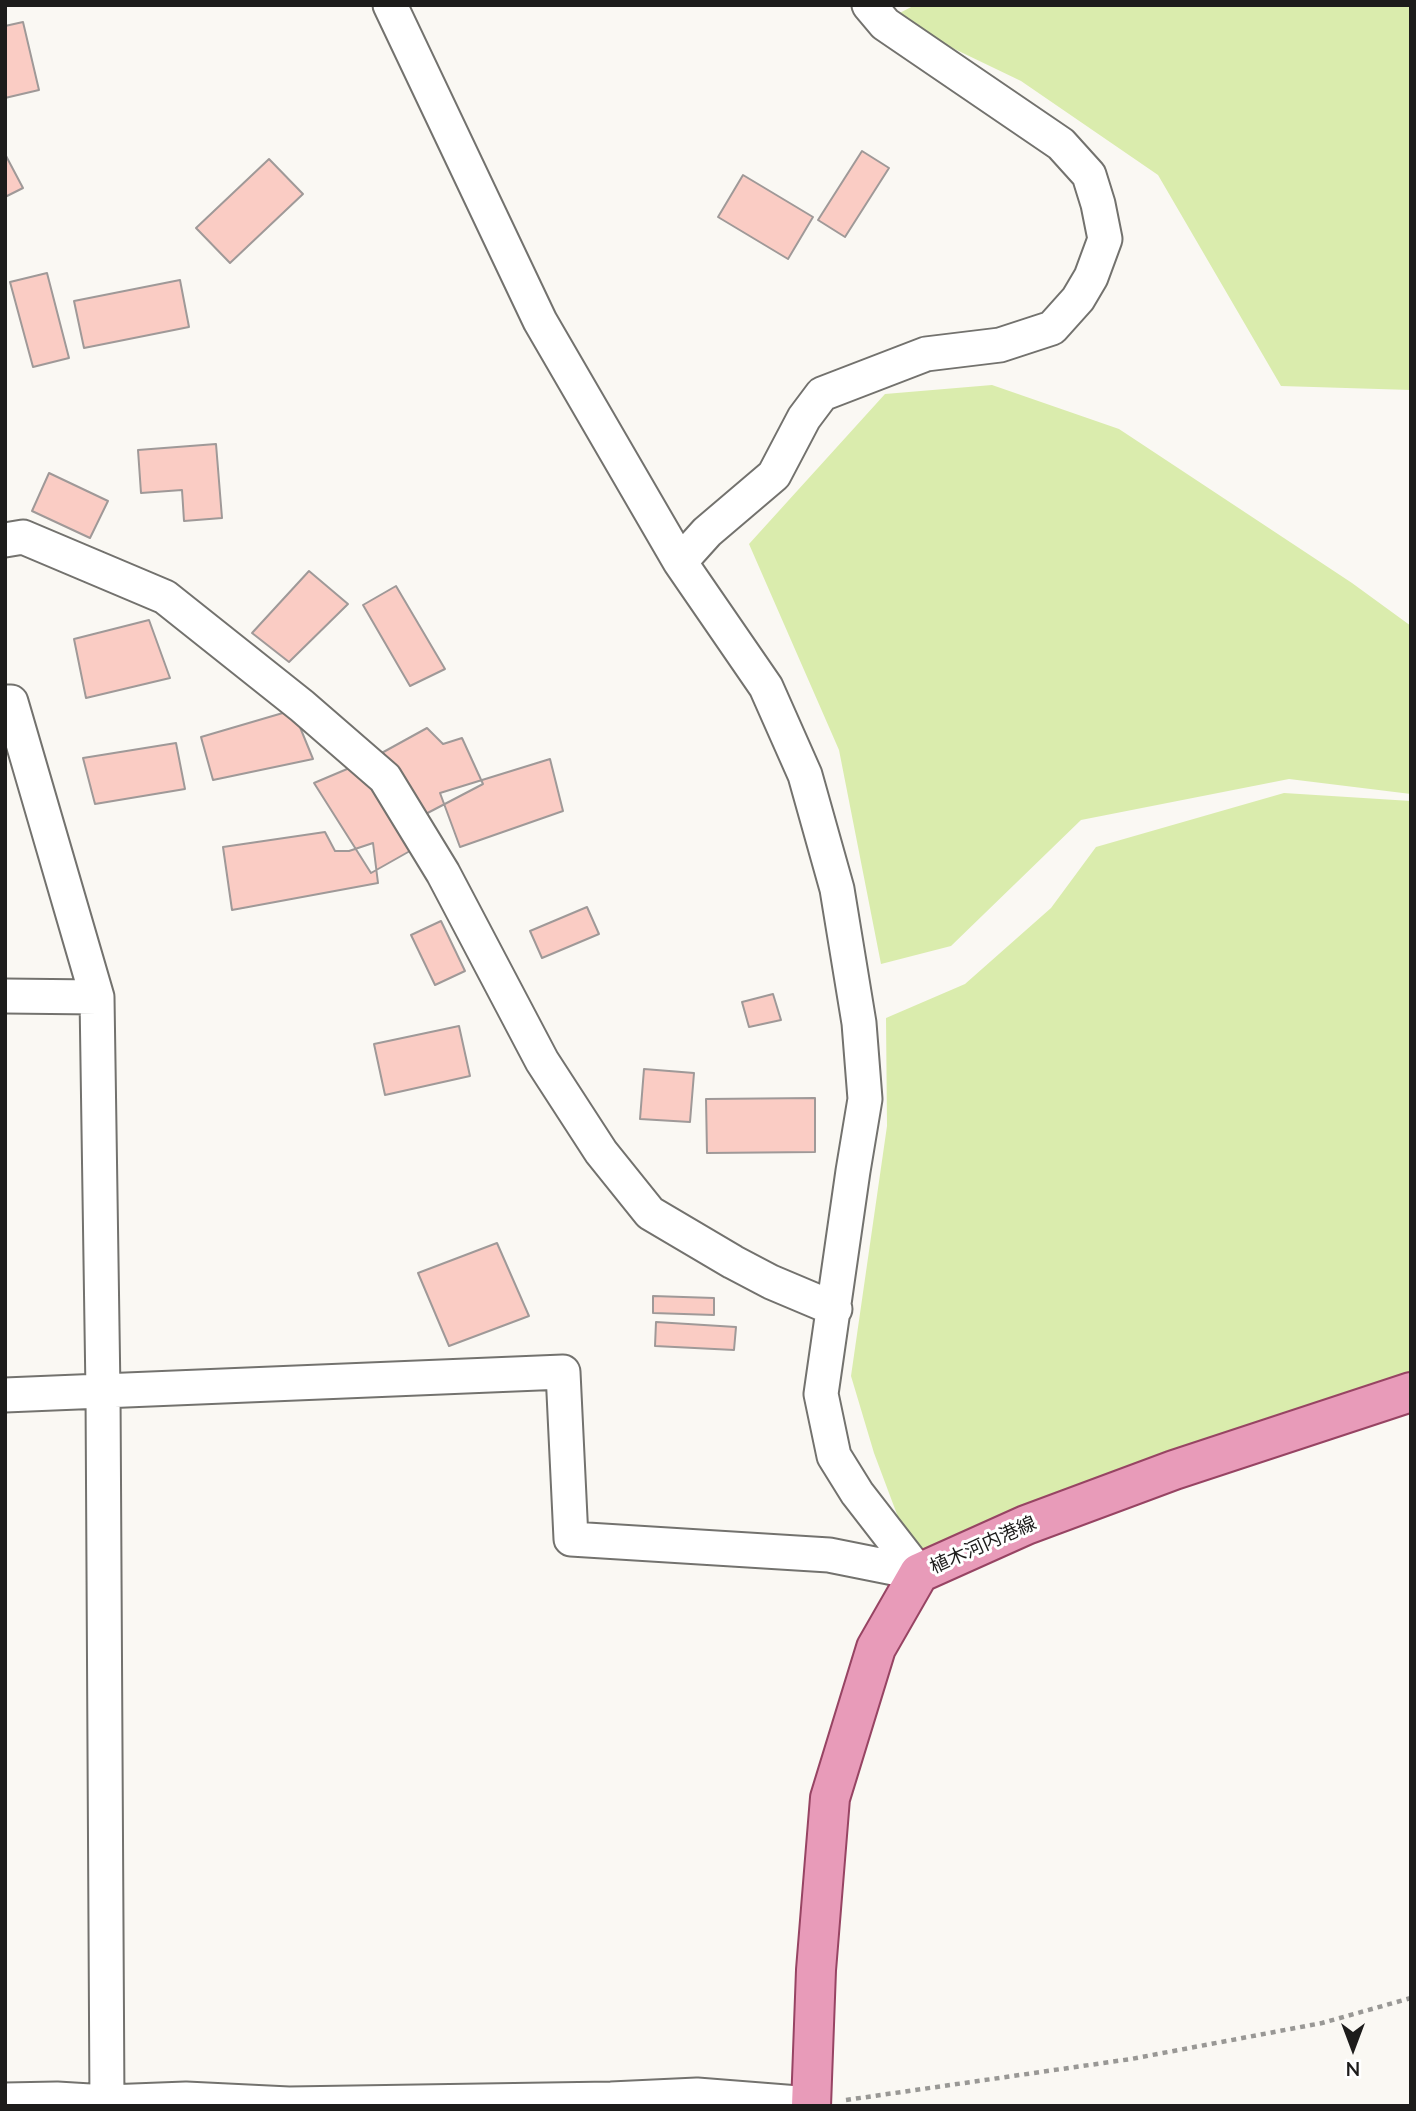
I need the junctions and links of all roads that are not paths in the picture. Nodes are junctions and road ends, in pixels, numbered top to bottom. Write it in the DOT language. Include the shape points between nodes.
graph roads {
  1 [pos="390,5"];
  2 [pos="869,5"];
  3 [pos="5,540"];
  4 [pos="680,562"];
  5 [pos="5,702"];
  6 [pos="5,996"];
  7 [pos="97,997"];
  8 [pos="835,1309"];
  9 [pos="103,1392"];
  10 [pos="1411,1392"];
  11 [pos="5,1395"];
  12 [pos="919,1573"];
  13 [pos="5,2100"];
  14 [pos="107,2104"];
  15 [pos="811,2105"];
  1 -- 4 [label="street" via="540,321"];
  2 -- 4 [label="street" via="885,24 1061,144 1090,176 1105,239 1078,299 1052,328 1000,345 926,354 822,394 803,418 774,475 707,532"];
  3 -- 8 [label="street" via="23,537 165,597 386,778 443,873 542,1061 601,1152 650,1213 771,1282"];
  4 -- 8 [label="street" via="766,687 805,775 837,889 859,1023 865,1099"];
  5 -- 7 [label="street" via="11,702"];
  6 -- 7 [label="street"];
  7 -- 9 [label="street"];
  8 -- 12 [label="street" via="821,1394 834,1455 857,1493"];
  9 -- 11 [label="street"];
  9 -- 12 [label="street" via="563,1372 571,1539 829,1555"];
  9 -- 14 [label="street"];
  10 -- 12 [label="main road, 植木河内港線" via="1026,1525"];
  12 -- 15 [label="main road, 植木河内港線" via="876,1648 830,1798"];
  13 -- 14 [label="street"];
  14 -- 15 [label="street" via="186,2099 289,2105 697,2095"];
}
